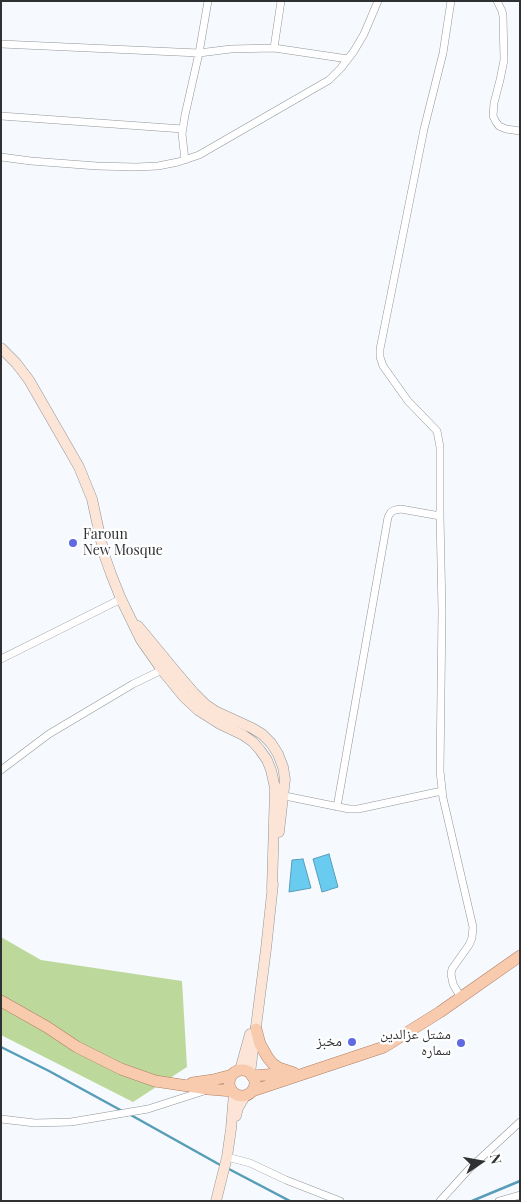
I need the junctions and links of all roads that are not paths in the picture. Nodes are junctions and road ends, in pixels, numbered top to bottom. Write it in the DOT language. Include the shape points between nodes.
graph roads {
  1 [pos="208,1"];
  2 [pos="281,1"];
  3 [pos="378,1"];
  4 [pos="451,1"];
  5 [pos="497,1"];
  6 [pos="1,44"];
  7 [pos="274,48"];
  8 [pos="199,53"];
  9 [pos="348,59"];
  10 [pos="1,116"];
  11 [pos="183,129"];
  12 [pos="520,131"];
  13 [pos="1,157"];
  14 [pos="185,160"];
  15 [pos="1,348"];
  16 [pos="440,516"];
  17 [pos="121,599"];
  18 [pos="131,618"];
  19 [pos="1,659"];
  20 [pos="162,670"];
  21 [pos="1,770"];
  22 [pos="442,790"];
  23 [pos="279,795"];
  24 [pos="337,807"];
  25 [pos="520,956"];
  26 [pos="461,998"];
  27 [pos="1,1001"];
  28 [pos="259,1002"];
  29 [pos="256,1029"];
  30 [pos="307,1072"];
  31 [pos="294,1073"];
  32 [pos="244,1074"];
  33 [pos="180,1085"];
  34 [pos="208,1089"];
  35 [pos="241,1093"];
  36 [pos="1,1119"];
  37 [pos="520,1122"];
  38 [pos="227,1157"];
  39 [pos="520,1195"];
  40 [pos="216,1201"];
  41 [pos="340,1201"];
  42 [pos="440,1201"];
  43 [pos="499,1201"];
  1 -- 8 [label="street"];
  2 -- 7 [label="street"];
  3 -- 9 [label="street" via="364,34"];
  4 -- 16 [label="street" via="443,53 424,129 380,349 383,366 408,401 437,431"];
  5 -- 12 [label="street" via="503,16 504,60 494,116 499,126"];
  6 -- 8 [label="street"];
  7 -- 8 [label="street"];
  7 -- 9 [label="street"];
  8 -- 11 [label="street"];
  9 -- 14 [label="street" via="329,80 199,156"];
  10 -- 11 [label="street"];
  11 -- 14 [label="street"];
  13 -- 14 [label="street" via="136,167"];
  15 -- 17 [label="street" via="32,384 79,467 92,499 108,568"];
  16 -- 22 [label="street"];
  16 -- 24 [label="street" via="401,509 391,512 388,517"];
  17 -- 18 [label="street"];
  17 -- 19 [label="street"];
  18 -- 20 [label="street" via="141,640"];
  18 -- 23 [label="street" via="205,704 252,728 271,743 283,767 285,780"];
  20 -- 21 [label="street" via="132,684 49,734"];
  20 -- 23 [label="street" via="198,710 257,746 267,760"];
  22 -- 24 [label="street" via="358,809"];
  22 -- 26 [label="street" via="473,927 469,946 451,974"];
  23 -- 24 [label="street"];
  23 -- 28 [label="street"];
  25 -- 26 [label="main road"];
  26 -- 30 [label="main road" via="384,1047"];
  27 -- 33 [label="main road" via="77,1047 121,1069 155,1081"];
  28 -- 29 [label="street"];
  28 -- 32 [label="street"];
  29 -- 31 [label="main road" via="260,1044 273,1064"];
  29 -- 32 [label="street"];
  30 -- 31 [label="main road"];
  30 -- 35 [label="main road"];
  31 -- 32 [label="main road"];
  32 -- 33 [label="main road"];
  32 -- 35 [label="main road" via="255,1082"];
  32 -- 35 [label="main road" via="229,1081 229,1085"];
  33 -- 34 [label="main road"];
  34 -- 35 [label="main road"];
  34 -- 36 [label="street" via="148,1109 71,1122 35,1124"];
  35 -- 38 [label="street"];
  37 -- 42 [label="street"];
  38 -- 40 [label="street"];
  38 -- 41 [label="street" via="250,1163"];
  39 -- 43 [label="street"];
}
